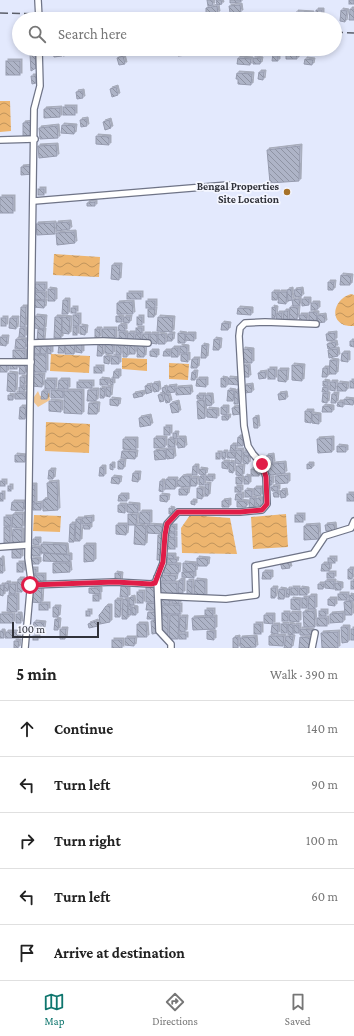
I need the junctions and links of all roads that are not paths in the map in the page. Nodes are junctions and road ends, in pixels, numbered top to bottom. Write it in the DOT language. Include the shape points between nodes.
graph roads {
  1 [pos="38,0"];
  2 [pos="45,0"];
  3 [pos="38,12"];
  4 [pos="39,56"];
  5 [pos="35,139"];
  6 [pos="0,140"];
  7 [pos="228,185"];
  8 [pos="34,201"];
  9 [pos="316,324"];
  10 [pos="31,343"];
  11 [pos="148,343"];
  12 [pos="0,362"];
  13 [pos="31,362"];
  14 [pos="354,521"];
  15 [pos="28,545"];
  16 [pos="0,547"];
  17 [pos="157,577"];
  18 [pos="30,585"];
  19 [pos="158,596"];
  20 [pos="315,633"];
  21 [pos="25,648"];
  22 [pos="171,648"];
  23 [pos="312,648"];
  1 -- 2 [label="street"];
  1 -- 3 [label="street"];
  4 -- 5 [label="street" via="40,86 34,109"];
  5 -- 6 [label="street"];
  5 -- 8 [label="street"];
  7 -- 8 [label="street"];
  8 -- 10 [label="street"];
  9 -- 17 [label="street" via="245,323 240,328 244,426 248,446 262,464 266,477 267,504 262,510 240,512 178,512 167,524 163,562"];
  10 -- 11 [label="street"];
  10 -- 13 [label="street"];
  12 -- 13 [label="street"];
  13 -- 15 [label="street"];
  14 -- 19 [label="street" via="351,528 325,536 313,554 255,566 256,595 226,599"];
  15 -- 16 [label="street"];
  15 -- 18 [label="street"];
  17 -- 18 [label="street" via="155,583 151,584 115,582"];
  17 -- 19 [label="street"];
  18 -- 21 [label="street"];
  19 -- 22 [label="street" via="159,631 171,644"];
  20 -- 23 [label="street"];
}
